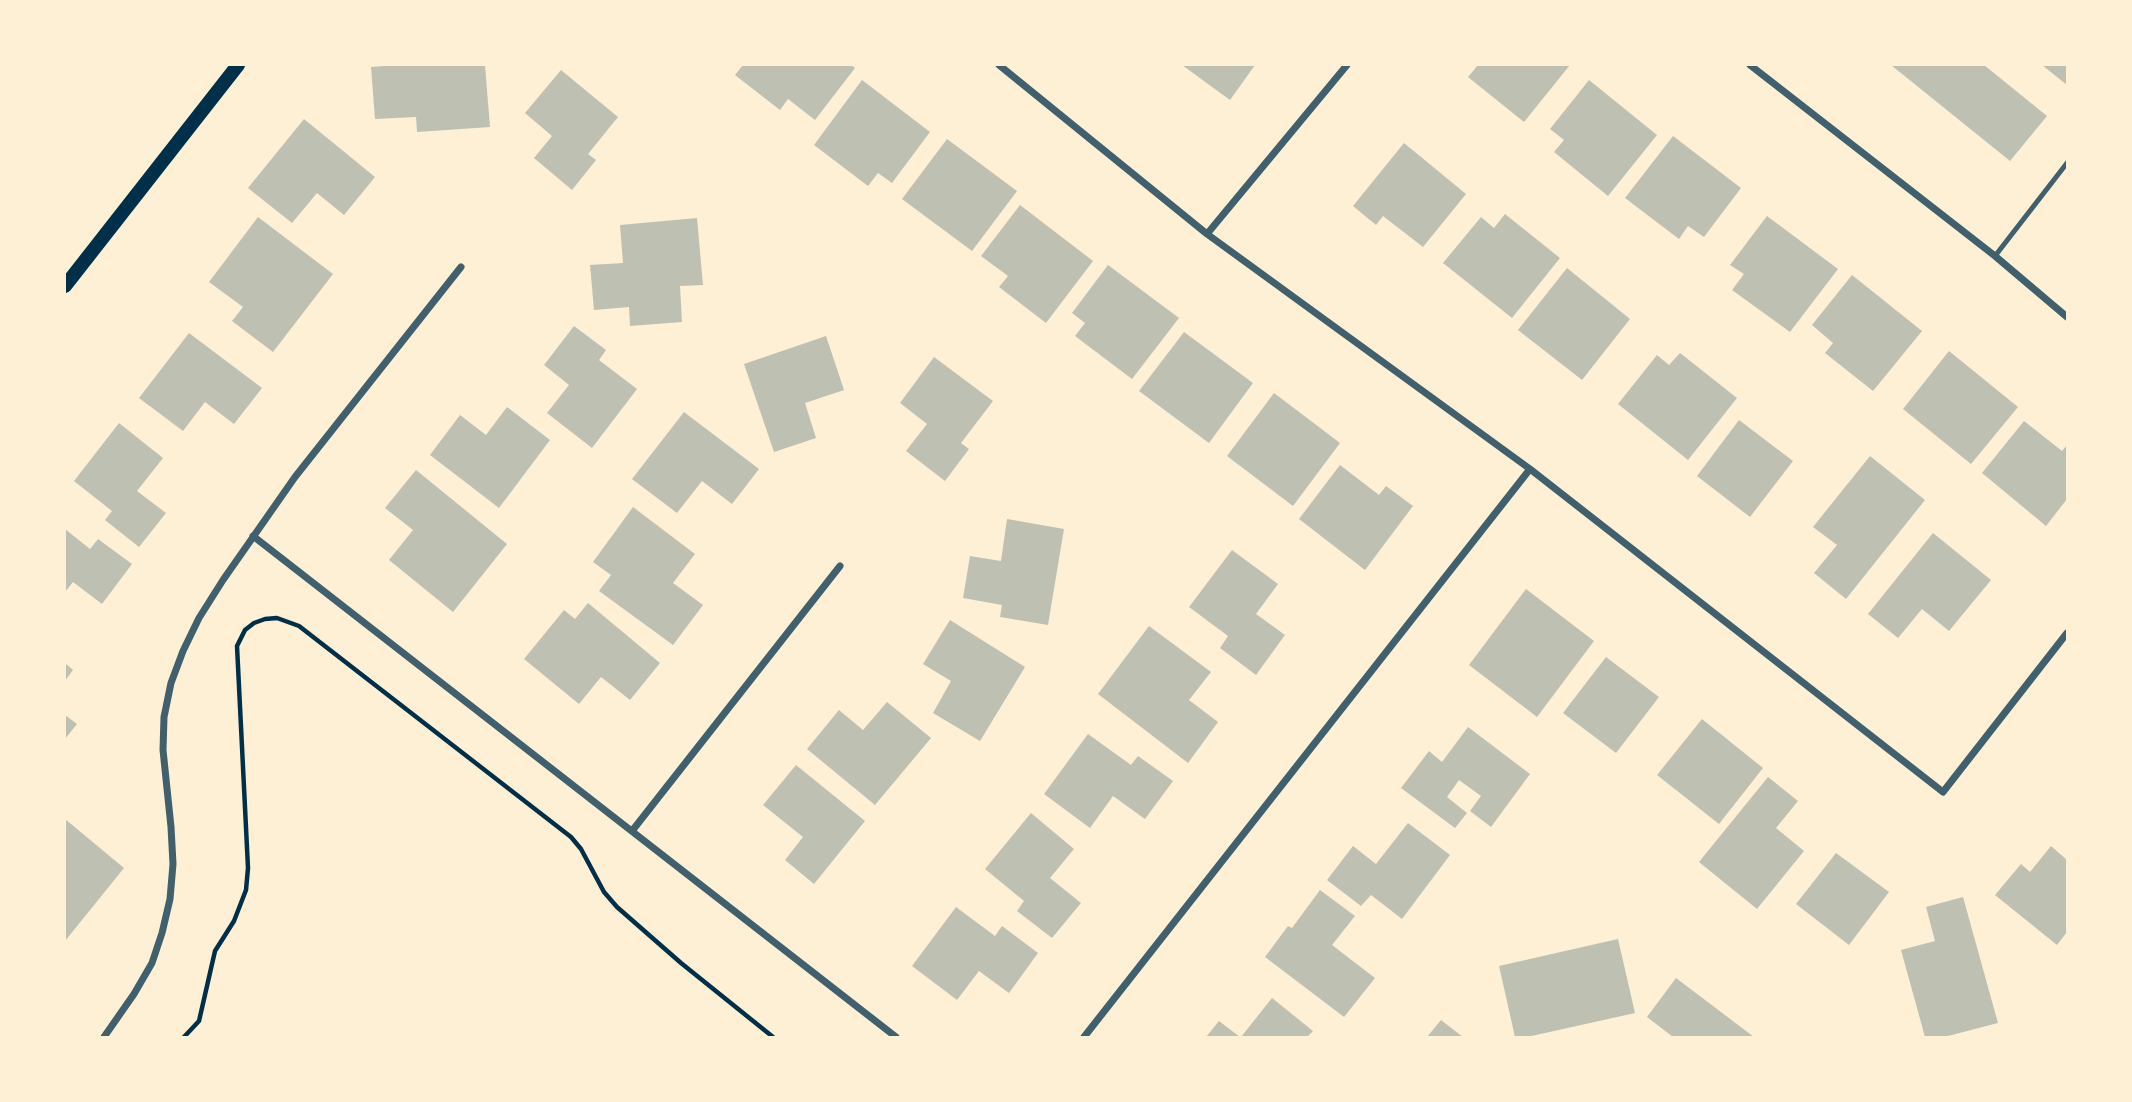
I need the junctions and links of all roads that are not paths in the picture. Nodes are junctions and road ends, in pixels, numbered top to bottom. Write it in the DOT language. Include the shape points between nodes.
graph roads {
  1 [pos="238,65"];
  2 [pos="999,65"];
  3 [pos="1347,65"];
  4 [pos="1750,65"];
  5 [pos="2067,163"];
  6 [pos="1208,234"];
  7 [pos="1995,256"];
  8 [pos="461,267"];
  9 [pos="65,286"];
  10 [pos="2067,317"];
  11 [pos="1530,469"];
  12 [pos="253,536"];
  13 [pos="840,566"];
  14 [pos="2067,633"];
  15 [pos="632,831"];
  16 [pos="104,1037"];
  17 [pos="896,1037"];
  18 [pos="1084,1037"];
  1 -- 9 [label="main road"];
  2 -- 6 [label="street"];
  3 -- 6 [label="street"];
  4 -- 7 [label="street"];
  5 -- 7 [label="lane"];
  6 -- 11 [label="street"];
  7 -- 10 [label="street"];
  8 -- 12 [label="street"];
  11 -- 14 [label="street" via="1943,792"];
  11 -- 18 [label="street"];
  12 -- 15 [label="street"];
  12 -- 16 [label="street" via="199,618 172,683 163,717 173,852 170,899 152,963"];
  13 -- 15 [label="street"];
  15 -- 17 [label="street"];
}
